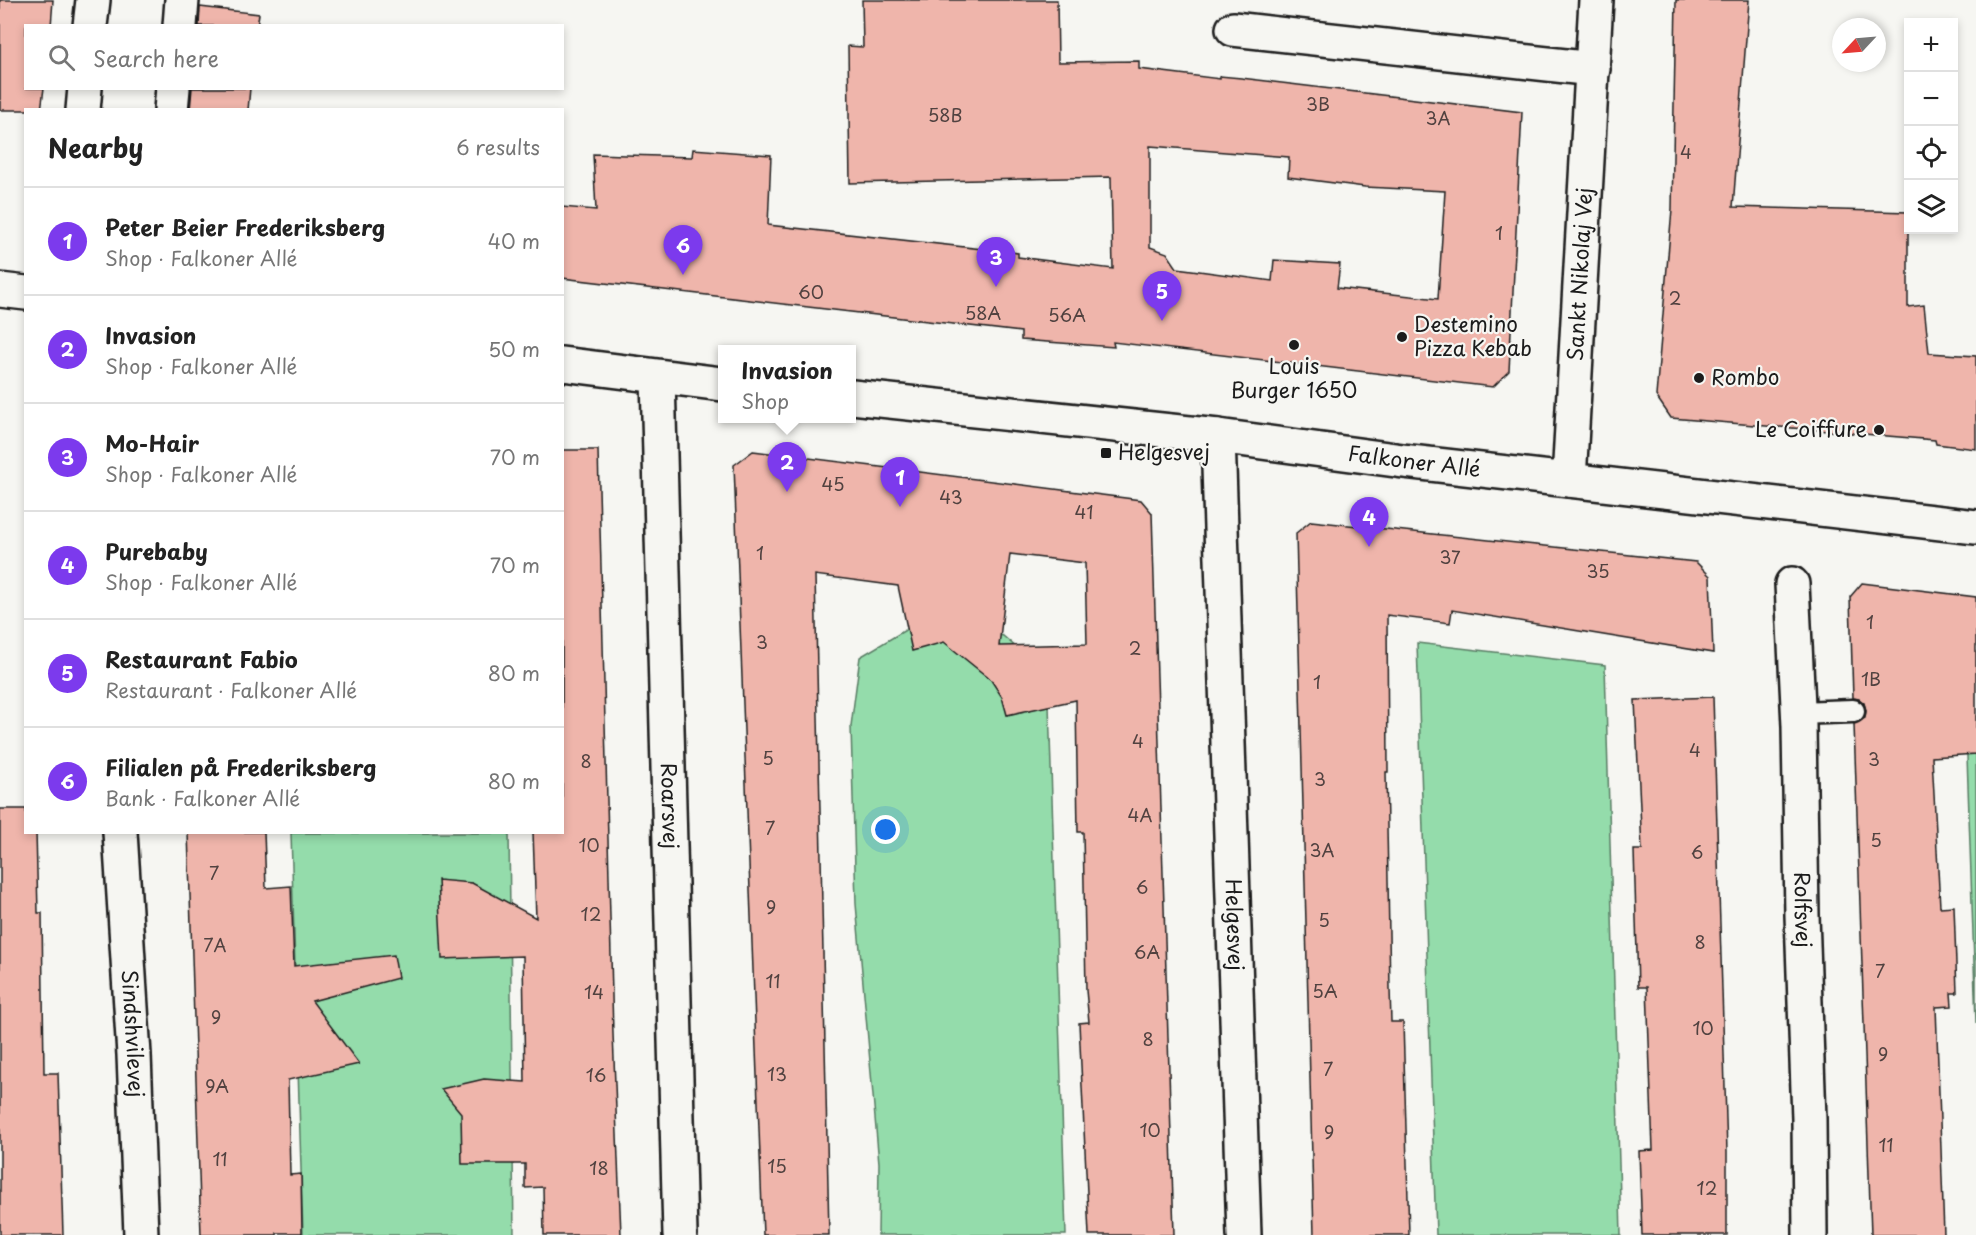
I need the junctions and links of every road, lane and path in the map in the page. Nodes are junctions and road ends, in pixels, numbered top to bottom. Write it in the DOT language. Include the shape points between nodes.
graph roads {
  1 [pos="93,0"];
  2 [pos="182,0"];
  3 [pos="1596,0"];
  4 [pos="90,24"];
  5 [pos="180,24"];
  6 [pos="1233,29"];
  7 [pos="1593,69"];
  8 [pos="85,90"];
  9 [pos="173,90"];
  10 [pos="83,108"];
  11 [pos="171,108"];
  12 [pos="0,290"];
  13 [pos="24,293"];
  14 [pos="564,364"];
  15 [pos="658,377"];
  16 [pos="718,383"];
  17 [pos="856,397"];
  18 [pos="1218,436"];
  19 [pos="1569,480"];
  20 [pos="1976,527"];
  21 [pos="1792,584"];
  22 [pos="1853,711"];
  23 [pos="1798,713"];
  24 [pos="120,834"];
  25 [pos="141,1235"];
  26 [pos="680,1235"];
  27 [pos="1244,1235"];
  28 [pos="1810,1235"];
  1 -- 4 [label="street"];
  2 -- 5 [label="street"];
  3 -- 7 [label="street, Sankt Nikolaj Vej"];
  6 -- 7 [label="street"];
  7 -- 19 [label="street, Sankt Nikolaj Vej"];
  8 -- 10 [label="street"];
  9 -- 11 [label="street"];
  12 -- 13 [label="street"];
  14 -- 15 [label="street"];
  15 -- 16 [label="street"];
  15 -- 26 [label="street, Roarsvej"];
  17 -- 18 [label="street, Falkoner Allé"];
  18 -- 19 [label="street, Falkoner Allé"];
  18 -- 27 [label="street, Helgesvej"];
  19 -- 20 [label="street, Falkoner Allé"];
  21 -- 23 [label="street, Rolfsvej"];
  22 -- 23 [label="lane"];
  23 -- 28 [label="street, Rolfsvej"];
  24 -- 25 [label="street, Sindshvilevej"];
}
